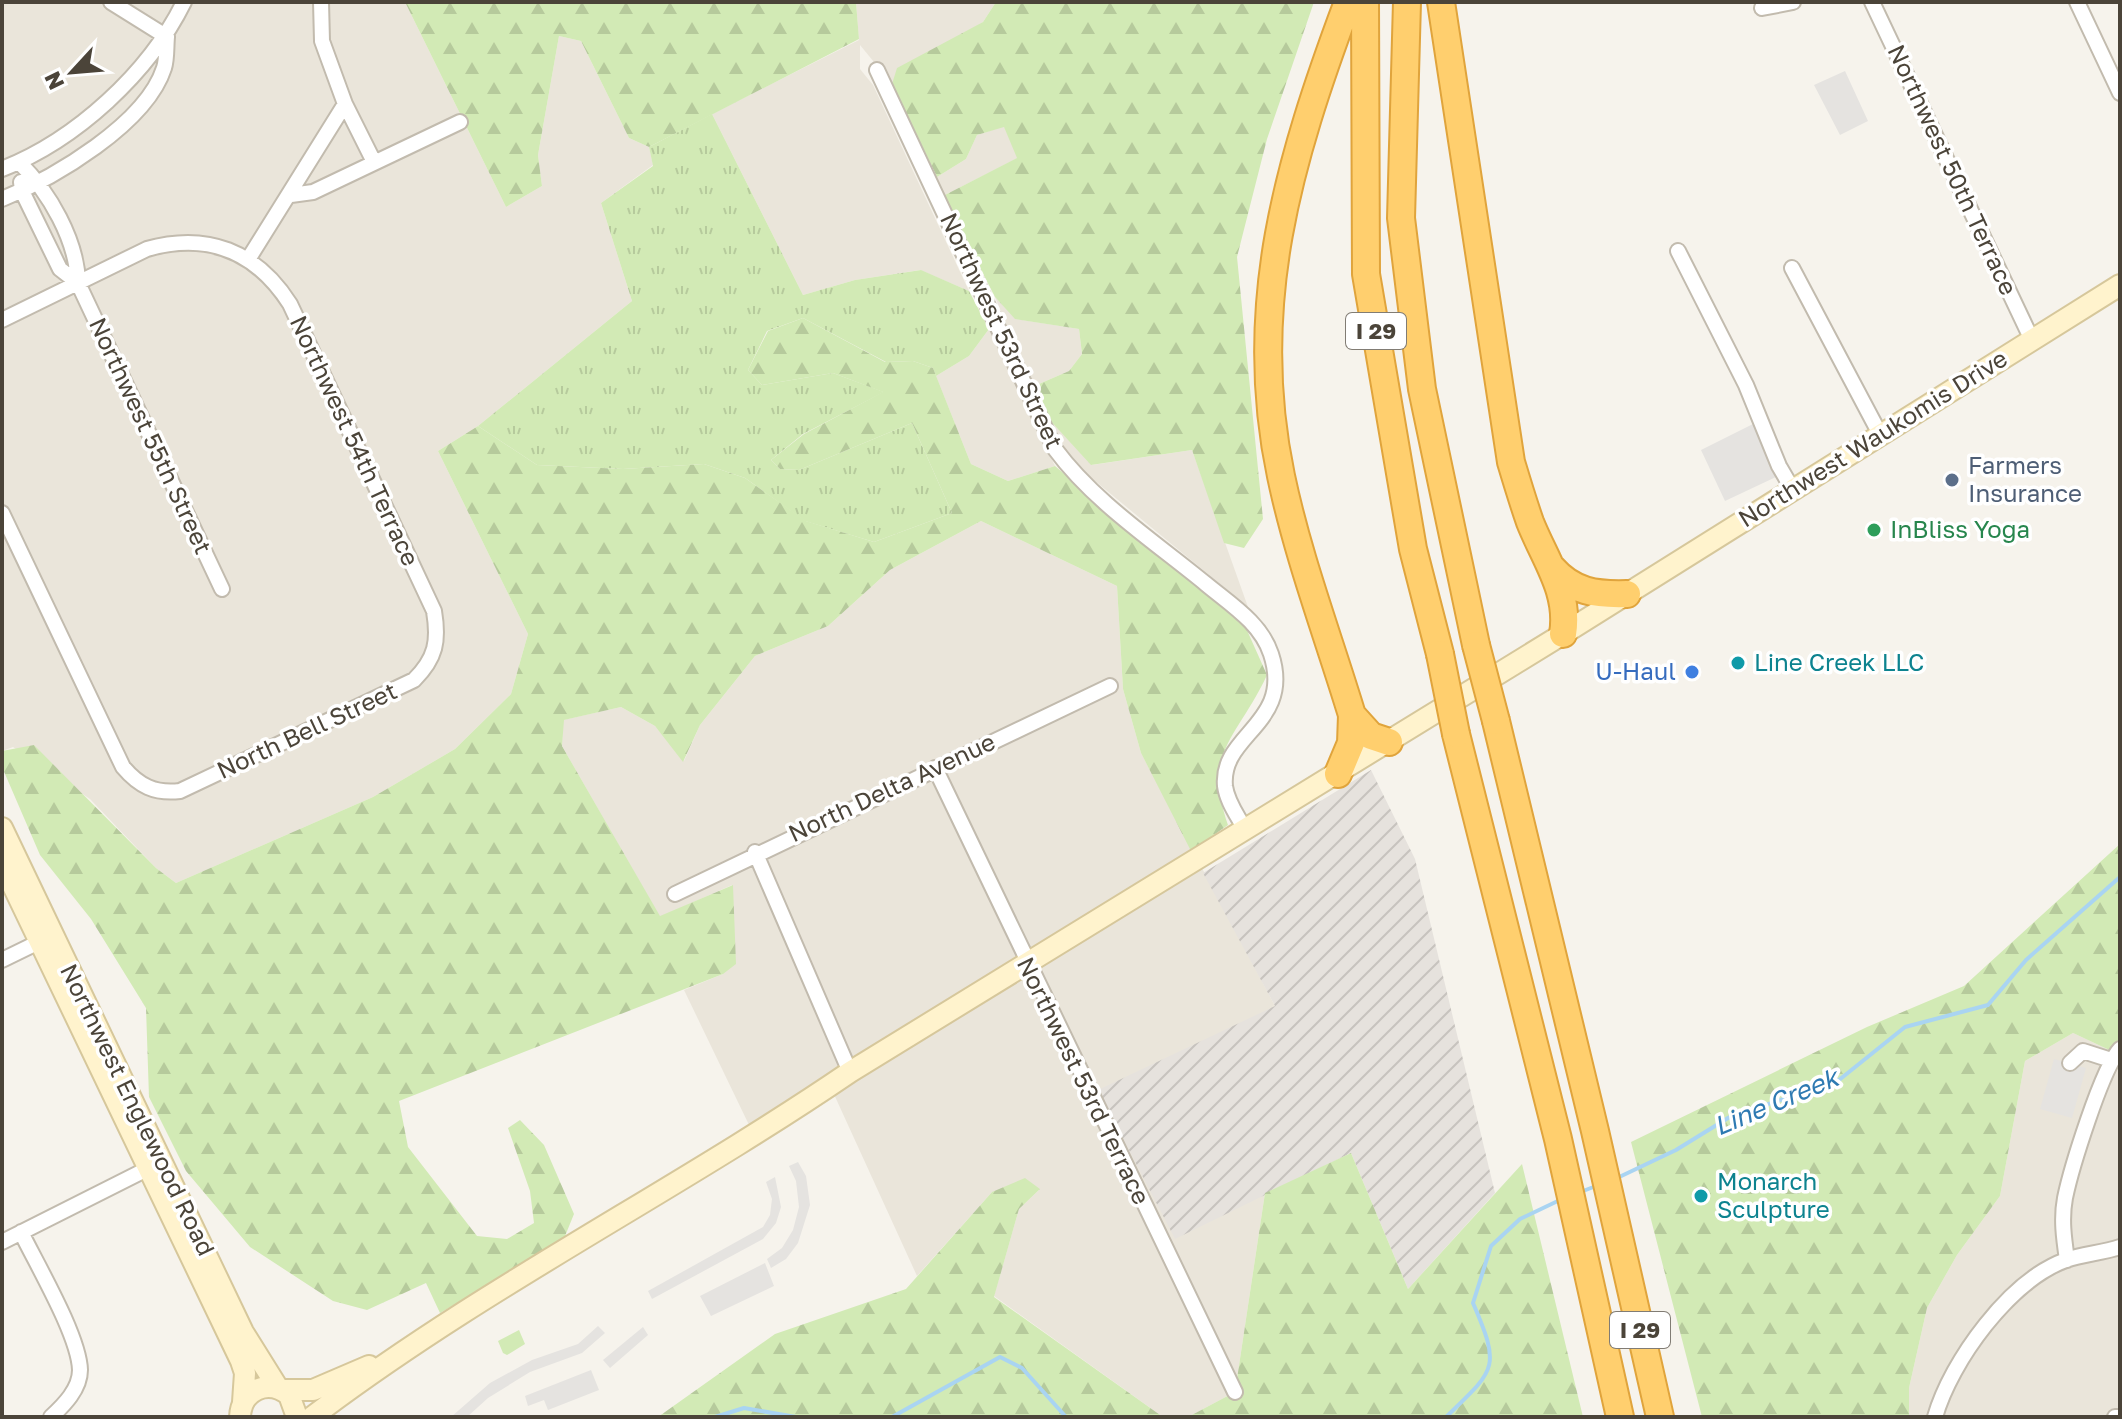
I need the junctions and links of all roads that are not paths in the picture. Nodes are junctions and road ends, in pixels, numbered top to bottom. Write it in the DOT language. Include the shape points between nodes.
graph roads {
  1 [pos="111,2"];
  2 [pos="184,2"];
  3 [pos="321,2"];
  4 [pos="1348,2"];
  5 [pos="1365,2"];
  6 [pos="1407,2"];
  7 [pos="1441,2"];
  8 [pos="1793,2"];
  9 [pos="1872,2"];
  10 [pos="2077,2"];
  11 [pos="1762,8"];
  12 [pos="167,37"];
  13 [pos="877,70"];
  14 [pos="2120,93"];
  15 [pos="345,104"];
  16 [pos="460,122"];
  17 [pos="19,162"];
  18 [pos="374,162"];
  19 [pos="2,169"];
  20 [pos="40,183"];
  21 [pos="22,191"];
  22 [pos="291,195"];
  23 [pos="2,199"];
  24 [pos="64,232"];
  25 [pos="46,241"];
  26 [pos="1678,251"];
  27 [pos="249,258"];
  28 [pos="1792,268"];
  29 [pos="78,283"];
  30 [pos="2120,285"];
  31 [pos="2,320"];
  32 [pos="2031,338"];
  33 [pos="1881,436"];
  34 [pos="1793,490"];
  35 [pos="2,513"];
  36 [pos="1552,568"];
  37 [pos="222,589"];
  38 [pos="1627,594"];
  39 [pos="1563,634"];
  40 [pos="438,636"];
  41 [pos="1110,686"];
  42 [pos="1352,715"];
  43 [pos="1389,742"];
  44 [pos="935,768"];
  45 [pos="1338,774"];
  46 [pos="2,828"];
  47 [pos="1245,830"];
  48 [pos="755,852"];
  49 [pos="2,863"];
  50 [pos="675,894"];
  51 [pos="46,938"];
  52 [pos="2,960"];
  53 [pos="1026,964"];
  54 [pos="2115,1054"];
  55 [pos="2070,1063"];
  56 [pos="850,1072"];
  57 [pos="156,1165"];
  58 [pos="21,1232"];
  59 [pos="2,1242"];
  60 [pos="2120,1247"];
  61 [pos="2067,1260"];
  62 [pos="402,1353"];
  63 [pos="281,1389"];
  64 [pos="1235,1392"];
  65 [pos="240,1413"];
  66 [pos="51,1417"];
  67 [pos="297,1417"];
  68 [pos="312,1417"];
  69 [pos="1620,1417"];
  70 [pos="1660,1417"];
  71 [pos="1935,1417"];
  1 -- 12 [label="street"];
  2 -- 12 [label="street"];
  3 -- 15 [label="street" via="322,41"];
  4 -- 42 [label="highway" via="1282,207 1271,266 1268,349 1281,475"];
  5 -- 69 [label="highway, I 29, bridge" via="1366,274 1413,549 1558,1139"];
  6 -- 70 [label="highway, I 29, bridge" via="1401,218 1422,389 1476,645"];
  7 -- 36 [label="highway" via="1511,462"];
  8 -- 11 [label="street"];
  9 -- 32 [label="street, Northwest 50th Terrace"];
  10 -- 14 [label="street"];
  12 -- 17 [label="street" via="101,108"];
  12 -- 20 [label="street" via="165,66 144,102 96,147"];
  13 -- 47 [label="street, Northwest 53rd Street" via="1055,449 1080,479 1248,619 1270,650 1275,678 1269,707 1234,751 1225,776 1227,794"];
  15 -- 18 [label="street"];
  15 -- 22 [label="street"];
  16 -- 18 [label="street"];
  17 -- 19 [label="street"];
  17 -- 20 [label="street, Northwest 55th Street"];
  17 -- 21 [label="street, Northwest 55th Street"];
  18 -- 22 [label="street" via="313,192"];
  20 -- 21 [label="street"];
  20 -- 24 [label="street, Northwest 55th Street"];
  21 -- 23 [label="street"];
  21 -- 25 [label="street, Northwest 55th Street"];
  22 -- 27 [label="street"];
  24 -- 25 [label="street"];
  24 -- 29 [label="street, Northwest 55th Street" via="77,260"];
  25 -- 29 [label="street, Northwest 55th Street" via="60,269"];
  26 -- 34 [label="street"];
  27 -- 29 [label="street" via="229,248 170,243"];
  27 -- 40 [label="street, Northwest 54th Terrace" via="290,304 434,611"];
  28 -- 33 [label="street"];
  29 -- 31 [label="street"];
  29 -- 37 [label="street, Northwest 55th Street"];
  30 -- 32 [label="main road, Northwest Waukomis Drive"];
  32 -- 33 [label="main road, Northwest Waukomis Drive"];
  33 -- 34 [label="main road, Northwest Waukomis Drive"];
  34 -- 38 [label="main road, Northwest Waukomis Drive"];
  35 -- 40 [label="street, North Bell Street" via="123,767 151,789 180,791 414,680 435,652"];
  36 -- 38 [label="highway" via="1585,591"];
  36 -- 39 [label="highway" via="1567,614"];
  38 -- 39 [label="main road, Northwest Waukomis Drive"];
  39 -- 43 [label="main road, Northwest Waukomis Drive"];
  41 -- 44 [label="street, North Delta Avenue"];
  42 -- 43 [label="highway" via="1371,736"];
  42 -- 45 [label="highway" via="1351,743"];
  43 -- 45 [label="main road, Northwest Waukomis Drive"];
  44 -- 48 [label="street, North Delta Avenue"];
  44 -- 53 [label="street, Northwest 53rd Terrace"];
  45 -- 47 [label="main road, Northwest Waukomis Drive"];
  46 -- 51 [label="main road, Northwest Englewood Road"];
  47 -- 53 [label="main road, Northwest Waukomis Drive"];
  48 -- 50 [label="street, North Delta Avenue"];
  48 -- 56 [label="street"];
  49 -- 51 [label="main road, Northwest Englewood Road"];
  51 -- 52 [label="street"];
  51 -- 57 [label="main road, Northwest Englewood Road"];
  53 -- 56 [label="main road, Northwest Waukomis Drive"];
  53 -- 64 [label="street, Northwest 53rd Terrace"];
  54 -- 55 [label="street" via="2083,1051"];
  54 -- 61 [label="street" via="2065,1198"];
  56 -- 62 [label="main road, Northwest Waukomis Drive"];
  57 -- 58 [label="street"];
  57 -- 63 [label="main road, Northwest Englewood Road" via="243,1332"];
  57 -- 65 [label="main road, Northwest Englewood Road" via="241,1361"];
  58 -- 59 [label="street"];
  58 -- 66 [label="street" via="75,1346 80,1371 67,1402"];
  60 -- 61 [label="street"];
  61 -- 71 [label="street" via="2024,1283 2001,1307 1969,1350"];
  62 -- 63 [label="main road" via="313,1390"];
  62 -- 68 [label="main road"];
  63 -- 65 [label="main road" via="258,1388"];
  63 -- 67 [label="main road, Northwest Englewood Road" via="293,1400"];
}
